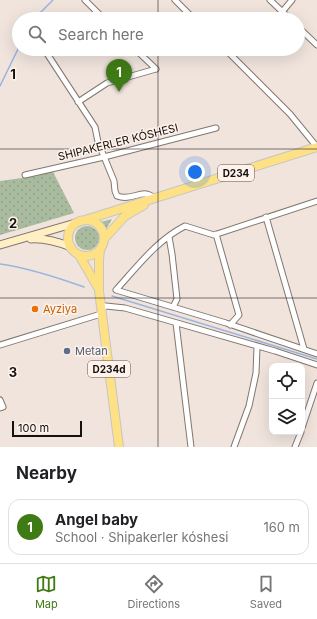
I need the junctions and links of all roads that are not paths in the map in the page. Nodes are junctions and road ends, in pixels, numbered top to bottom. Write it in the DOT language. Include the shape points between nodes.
graph roads {
  1 [pos="85,0"];
  2 [pos="175,0"];
  3 [pos="270,0"];
  4 [pos="292,0"];
  5 [pos="97,12"];
  6 [pos="187,12"];
  7 [pos="282,12"];
  8 [pos="305,34"];
  9 [pos="317,45"];
  10 [pos="48,56"];
  11 [pos="142,56"];
  12 [pos="232,56"];
  13 [pos="78,102"];
  14 [pos="216,128"];
  15 [pos="317,147"];
  16 [pos="104,157"];
  17 [pos="25,175"];
  18 [pos="154,198"];
  19 [pos="317,201"];
  20 [pos="266,217"];
  21 [pos="80,222"];
  22 [pos="216,234"];
  23 [pos="169,237"];
  24 [pos="22,239"];
  25 [pos="104,239"];
  26 [pos="0,245"];
  27 [pos="71,247"];
  28 [pos="100,250"];
  29 [pos="79,255"];
  30 [pos="98,291"];
  31 [pos="173,307"];
  32 [pos="101,311"];
  33 [pos="176,323"];
  34 [pos="230,325"];
  35 [pos="0,345"];
  36 [pos="257,347"];
  37 [pos="304,349"];
  38 [pos="317,354"];
  39 [pos="317,365"];
  40 [pos="317,383"];
  41 [pos="0,400"];
  42 [pos="1,408"];
  43 [pos="305,419"];
  44 [pos="299,435"];
  45 [pos="119,447"];
  46 [pos="191,447"];
  47 [pos="234,447"];
  48 [pos="296,447"];
  1 -- 5 [label="street"];
  2 -- 6 [label="street"];
  3 -- 7 [label="street"];
  4 -- 7 [label="street"];
  8 -- 9 [label="street"];
  10 -- 13 [label="street"];
  11 -- 13 [label="street" via="156,69 107,83"];
  12 -- 15 [label="street" via="290,114"];
  13 -- 16 [label="street" via="95,127"];
  14 -- 16 [label="street, SHIPAKERLER KÓSHESI"];
  15 -- 18 [label="main road, D234"];
  16 -- 17 [label="street, SHIPAKERLER KÓSHESI"];
  16 -- 18 [label="street" via="117,196 125,199 145,193"];
  18 -- 21 [label="main road, D234"];
  18 -- 25 [label="main road, D234" via="125,216"];
  19 -- 20 [label="street"];
  20 -- 22 [label="street"];
  20 -- 37 [label="street"];
  21 -- 24 [label="main road, D234"];
  21 -- 25 [label="main road" via="98,224"];
  21 -- 27 [label="main road" via="70,230"];
  22 -- 23 [label="street" via="185,226"];
  22 -- 34 [label="street" via="239,315"];
  23 -- 31 [label="street" via="177,299"];
  23 -- 31 [label="street" via="150,253 116,290"];
  24 -- 26 [label="main road, D234"];
  24 -- 27 [label="main road, D234" via="46,240"];
  25 -- 28 [label="main road"];
  27 -- 29 [label="main road, D234"];
  28 -- 29 [label="main road" via="91,256"];
  28 -- 30 [label="main road, D234d"];
  29 -- 30 [label="main road, D234d"];
  30 -- 32 [label="main road, D234d"];
  31 -- 34 [label="street"];
  32 -- 33 [label="street" via="106,306 125,308"];
  32 -- 35 [label="street"];
  32 -- 45 [label="main road, D234d"];
  33 -- 36 [label="street"];
  33 -- 46 [label="street"];
  34 -- 37 [label="street"];
  36 -- 39 [label="street"];
  36 -- 47 [label="street" via="256,373 249,406"];
  37 -- 38 [label="street"];
  40 -- 43 [label="street"];
  41 -- 42 [label="street"];
  44 -- 48 [label="street"];
}
